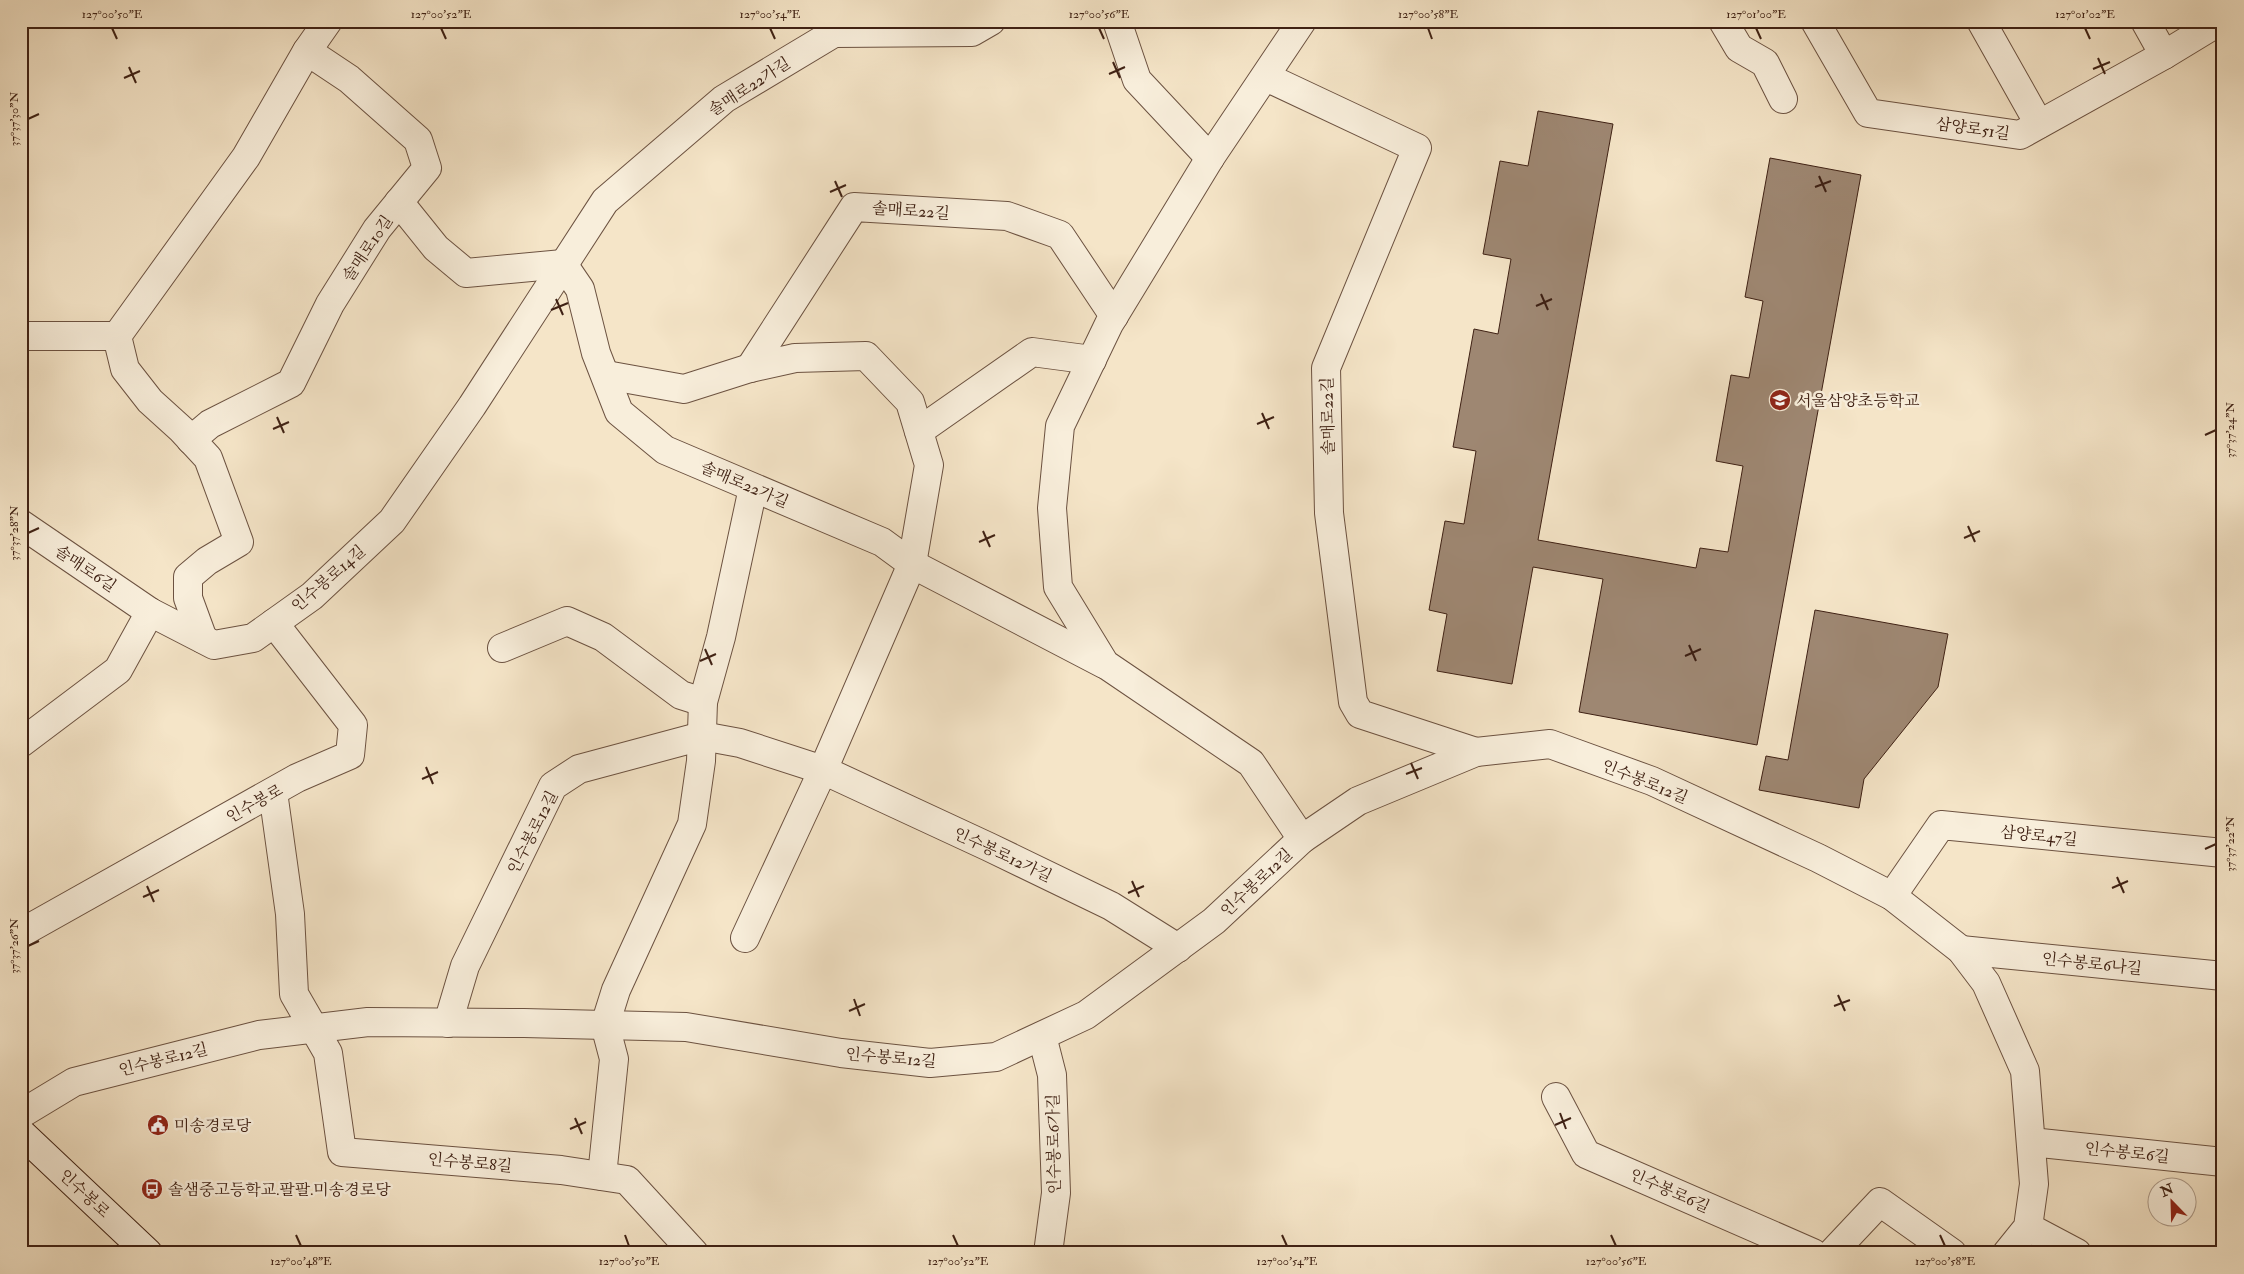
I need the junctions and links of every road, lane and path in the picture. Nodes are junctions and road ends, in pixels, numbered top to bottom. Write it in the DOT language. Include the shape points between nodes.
graph roads {
  1 [pos="328,21"];
  2 [pos="991,21"];
  3 [pos="1117,21"];
  4 [pos="1302,21"];
  5 [pos="1723,21"];
  6 [pos="1815,21"];
  7 [pos="1981,21"];
  8 [pos="2145,21"];
  9 [pos="2220,21"];
  10 [pos="307,51"];
  11 [pos="2164,55"];
  12 [pos="1266,76"];
  13 [pos="1783,99"];
  14 [pos="2039,124"];
  15 [pos="1210,158"];
  16 [pos="399,202"];
  17 [pos="564,264"];
  18 [pos="1114,316"];
  19 [pos="21,336"];
  20 [pos="117,336"];
  21 [pos="1092,360"];
  22 [pos="750,368"];
  23 [pos="606,376"];
  24 [pos="918,431"];
  25 [pos="191,440"];
  26 [pos="754,488"];
  27 [pos="21,524"];
  28 [pos="912,564"];
  29 [pos="150,612"];
  30 [pos="274,623"];
  31 [pos="203,639"];
  32 [pos="502,648"];
  33 [pos="1105,664"];
  34 [pos="703,702"];
  35 [pos="702,736"];
  36 [pos="21,743"];
  37 [pos="1476,752"];
  38 [pos="823,770"];
  39 [pos="273,792"];
  40 [pos="1302,839"];
  41 [pos="2223,853"];
  42 [pos="1892,896"];
  43 [pos="21,933"];
  44 [pos="745,938"];
  45 [pos="1178,948"];
  46 [pos="1961,950"];
  47 [pos="2223,976"];
  48 [pos="448,1023"];
  49 [pos="606,1025"];
  50 [pos="313,1029"];
  51 [pos="1042,1036"];
  52 [pos="1556,1097"];
  53 [pos="21,1114"];
  54 [pos="21,1132"];
  55 [pos="2031,1142"];
  56 [pos="2223,1162"];
  57 [pos="602,1176"];
  58 [pos="2028,1227"];
  59 [pos="148,1253"];
  60 [pos="694,1253"];
  61 [pos="1048,1253"];
  62 [pos="1813,1253"];
  63 [pos="1832,1253"];
  64 [pos="1952,1253"];
  65 [pos="2007,1253"];
  66 [pos="2077,1253"];
  1 -- 10 [label="street"];
  2 -- 17 [label="street, 솔매로22가길" via="972,32 834,33 724,99 605,202"];
  3 -- 15 [label="street" via="1137,80"];
  4 -- 12 [label="street"];
  5 -- 13 [label="street" via="1739,48 1764,63"];
  6 -- 14 [label="street, 삼양로51길" via="1868,113 2020,135"];
  7 -- 14 [label="street"];
  8 -- 11 [label="street"];
  9 -- 11 [label="street, 삼양로51길"];
  10 -- 16 [label="street, 솔매로10길" via="349,79 418,140 427,168"];
  10 -- 20 [label="street" via="246,157"];
  11 -- 14 [label="street, 삼양로51길"];
  12 -- 15 [label="street"];
  12 -- 37 [label="street, 솔매로22길" via="1418,148 1326,368 1329,513 1353,702 1360,714"];
  15 -- 18 [label="street"];
  16 -- 17 [label="street" via="436,248 466,273"];
  16 -- 25 [label="street, 솔매로10길" via="377,229 330,304 292,383 210,424"];
  17 -- 23 [label="street, 솔매로22가길" via="580,289 596,352"];
  17 -- 30 [label="street, 인수봉로14길" via="472,406 392,521 312,596"];
  18 -- 21 [label="street"];
  18 -- 22 [label="street, 솔매로22길" via="1060,235 1007,216 854,207"];
  19 -- 20 [label="street"];
  20 -- 25 [label="street" via="125,369 150,401"];
  21 -- 24 [label="street" via="1032,352"];
  21 -- 33 [label="street" via="1060,426 1052,508 1058,587"];
  22 -- 23 [label="street" via="684,389"];
  22 -- 24 [label="street" via="795,358 866,356 910,402"];
  23 -- 26 [label="street, 솔매로22가길" via="619,412 666,450"];
  24 -- 28 [label="street" via="930,465"];
  25 -- 31 [label="street" via="208,458 239,542 207,561 188,578 188,598"];
  26 -- 28 [label="street, 솔매로22가길" via="882,542"];
  26 -- 34 [label="street"];
  27 -- 29 [label="street, 솔매로6길"];
  28 -- 33 [label="street, 솔매로22가길"];
  28 -- 38 [label="street"];
  29 -- 31 [label="street, 인수봉로14길"];
  29 -- 36 [label="street" via="118,670"];
  30 -- 31 [label="street, 인수봉로14길" via="254,638 214,644"];
  30 -- 39 [label="street, 인수봉로" via="353,725 350,755"];
  32 -- 34 [label="street" via="567,621 603,637 681,695"];
  33 -- 40 [label="street" via="1251,763"];
  34 -- 35 [label="street"];
  35 -- 38 [label="street, 인수봉로12가길" via="740,743"];
  35 -- 48 [label="street, 인수봉로12길" via="579,769 553,786 465,966"];
  35 -- 49 [label="street" via="692,824 616,990"];
  37 -- 40 [label="street, 인수봉로12길" via="1358,801"];
  37 -- 42 [label="street, 인수봉로12길" via="1550,744 1652,781"];
  38 -- 44 [label="street"];
  38 -- 45 [label="street, 인수봉로12가길" via="1111,906"];
  39 -- 43 [label="street, 인수봉로"];
  39 -- 50 [label="street" via="290,914 294,994"];
  40 -- 45 [label="street, 인수봉로12길" via="1214,921"];
  41 -- 42 [label="street, 삼양로47길" via="1941,825"];
  42 -- 46 [label="street"];
  45 -- 51 [label="street, 인수봉로12길" via="1086,1015"];
  46 -- 47 [label="street, 인수봉로6나길"];
  46 -- 55 [label="street" via="1986,983 2025,1071"];
  48 -- 49 [label="street, 인수봉로12길"];
  48 -- 50 [label="street, 인수봉로12길" via="368,1022"];
  49 -- 51 [label="street, 인수봉로12길" via="686,1027 841,1053 930,1063 996,1057"];
  49 -- 57 [label="street" via="614,1059"];
  50 -- 53 [label="street, 인수봉로12길" via="258,1035 74,1082"];
  50 -- 57 [label="street, 인수봉로8길" via="328,1053 342,1152"];
  51 -- 61 [label="street, 인수봉로6가길" via="1053,1085 1056,1193"];
  52 -- 62 [label="street, 인수봉로6길" via="1586,1154"];
  54 -- 59 [label="street, 인수봉로"];
  55 -- 56 [label="street, 인수봉로6길"];
  55 -- 58 [label="street" via="2034,1184"];
  57 -- 60 [label="street, 인수봉로8길" via="627,1180"];
  58 -- 65 [label="street"];
  58 -- 66 [label="street"];
  63 -- 64 [label="street" via="1880,1202"];
}
